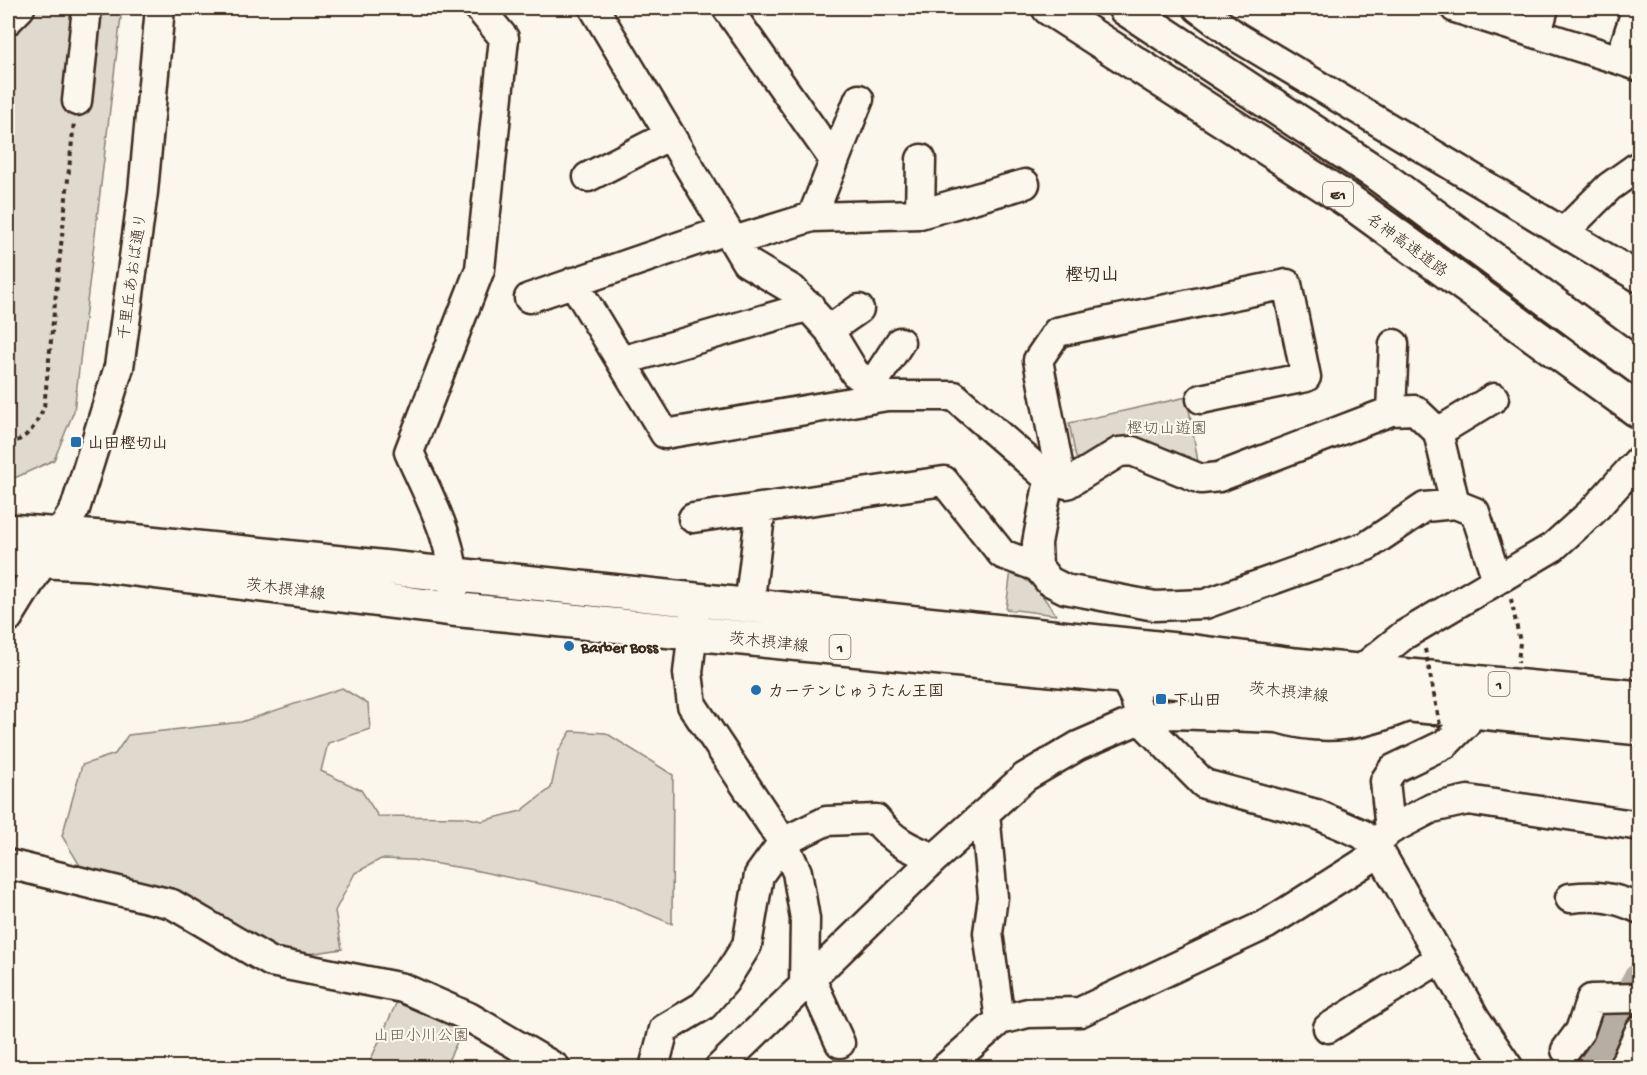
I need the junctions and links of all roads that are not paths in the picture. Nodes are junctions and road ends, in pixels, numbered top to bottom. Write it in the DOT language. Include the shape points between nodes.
graph roads {
  1 [pos="20,8"];
  2 [pos="87,8"];
  3 [pos="160,8"];
  4 [pos="478,8"];
  5 [pos="594,8"];
  6 [pos="727,8"];
  7 [pos="1049,8"];
  8 [pos="1125,8"];
  9 [pos="1198,8"];
  10 [pos="1455,8"];
  11 [pos="1637,8"];
  12 [pos="8,20"];
  13 [pos="1540,20"];
  14 [pos="1630,63"];
  15 [pos="859,99"];
  16 [pos="77,101"];
  17 [pos="670,135"];
  18 [pos="921,159"];
  19 [pos="834,160"];
  20 [pos="1640,165"];
  21 [pos="588,177"];
  22 [pos="1025,184"];
  23 [pos="920,214"];
  24 [pos="812,217"];
  25 [pos="1565,231"];
  26 [pos="730,236"];
  27 [pos="1640,278"];
  28 [pos="573,282"];
  29 [pos="529,298"];
  30 [pos="810,306"];
  31 [pos="859,309"];
  32 [pos="829,330"];
  33 [pos="900,342"];
  34 [pos="1394,344"];
  35 [pos="621,361"];
  36 [pos="1638,366"];
  37 [pos="880,390"];
  38 [pos="1494,398"];
  39 [pos="1201,399"];
  40 [pos="1628,403"];
  41 [pos="1391,411"];
  42 [pos="1438,432"];
  43 [pos="1640,459"];
  44 [pos="1049,479"];
  45 [pos="1455,504"];
  46 [pos="761,508"];
  47 [pos="693,518"];
  48 [pos="8,531"];
  49 [pos="50,548"];
  50 [pos="8,559"];
  51 [pos="1038,567"];
  52 [pos="454,576"];
  53 [pos="1503,584"];
  54 [pos="749,607"];
  55 [pos="452,609"];
  56 [pos="694,617"];
  57 [pos="8,618"];
  58 [pos="1358,672"];
  59 [pos="1124,675"];
  60 [pos="1324,695"];
  61 [pos="1640,698"];
  62 [pos="1411,705"];
  63 [pos="1278,718"];
  64 [pos="1140,719"];
  65 [pos="1453,727"];
  66 [pos="1640,728"];
  67 [pos="985,813"];
  68 [pos="1640,826"];
  69 [pos="1383,839"];
  70 [pos="783,842"];
  71 [pos="935,858"];
  72 [pos="8,864"];
  73 [pos="1570,898"];
  74 [pos="1640,909"];
  75 [pos="1442,958"];
  76 [pos="807,982"];
  77 [pos="1626,998"];
  78 [pos="1000,1020"];
  79 [pos="1328,1028"];
  80 [pos="1640,1030"];
  81 [pos="840,1043"];
  82 [pos="1566,1050"];
  83 [pos="556,1068"];
  84 [pos="654,1068"];
  85 [pos="719,1068"];
  86 [pos="945,1068"];
  87 [pos="1509,1068"];
  88 [pos="1623,1068"];
  1 -- 12 [label="street"];
  2 -- 16 [label="street"];
  3 -- 49 [label="street, 千里丘あおば通り" via="143,192 119,367 75,508"];
  4 -- 52 [label="street" via="504,38 480,269 409,452 450,546"];
  5 -- 17 [label="street"];
  6 -- 19 [label="street"];
  7 -- 40 [label="main road, 名神高速道路 / E1" via="1349,201"];
  8 -- 36 [label="main road, E1" via="1376,173"];
  9 -- 25 [label="street" via="1237,37"];
  10 -- 13 [label="street"];
  11 -- 14 [label="street"];
  13 -- 14 [label="street"];
  15 -- 19 [label="street"];
  17 -- 21 [label="street"];
  17 -- 26 [label="street"];
  18 -- 23 [label="street"];
  19 -- 24 [label="street"];
  20 -- 25 [label="street" via="1609,187"];
  22 -- 23 [label="street"];
  23 -- 24 [label="street"];
  24 -- 26 [label="street"];
  25 -- 27 [label="street"];
  26 -- 28 [label="street"];
  26 -- 30 [label="street" via="746,262 793,290"];
  28 -- 29 [label="street"];
  28 -- 35 [label="street"];
  30 -- 32 [label="street"];
  30 -- 35 [label="street"];
  31 -- 32 [label="street"];
  32 -- 37 [label="street" via="855,373"];
  33 -- 37 [label="street"];
  34 -- 41 [label="street"];
  35 -- 37 [label="street" via="665,434"];
  37 -- 44 [label="street" via="954,396"];
  38 -- 42 [label="street"];
  39 -- 44 [label="street" via="1306,377 1287,284 1057,332 1038,360 1058,464"];
  41 -- 42 [label="street" via="1415,410"];
  41 -- 44 [label="street" via="1219,477 1201,479 1132,451 1119,452 1067,484"];
  42 -- 45 [label="street"];
  43 -- 53 [label="street" via="1593,511"];
  44 -- 51 [label="street" via="1037,543"];
  45 -- 51 [label="street" via="1425,507 1367,546 1206,603 1155,606 1065,589 1049,581"];
  45 -- 53 [label="street" via="1475,512"];
  46 -- 47 [label="street"];
  46 -- 51 [label="street" via="944,481 1002,554"];
  46 -- 54 [label="street"];
  48 -- 49 [label="main road, 茨木摂津線 / 1"];
  49 -- 50 [label="main road, 茨木摂津線 / 1"];
  49 -- 52 [label="main road, 茨木摂津線 / 1"];
  49 -- 55 [label="main road, 茨木摂津線 / 1" via="87,563"];
  49 -- 57 [label="street, 千里丘あおば通り"];
  52 -- 55 [label="street"];
  52 -- 56 [label="main road, 茨木摂津線 / 1"];
  53 -- 58 [label="street" via="1404,635"];
  54 -- 56 [label="main road, 茨木摂津線 / 1"];
  54 -- 58 [label="main road, 茨木摂津線 / 1"];
  55 -- 56 [label="main road, 茨木摂津線 / 1"];
  56 -- 59 [label="main road, 茨木摂津線 / 1"];
  56 -- 70 [label="street" via="688,672 692,705"];
  58 -- 60 [label="street"];
  58 -- 61 [label="main road, 茨木摂津線 / 1"];
  59 -- 60 [label="main road, 茨木摂津線 / 1"];
  59 -- 64 [label="street"];
  60 -- 62 [label="main road, 茨木摂津線 / 1"];
  60 -- 63 [label="street"];
  62 -- 63 [label="street" via="1378,719 1325,727"];
  62 -- 66 [label="main road, 茨木摂津線 / 1"];
  63 -- 64 [label="street" via="1185,714"];
  64 -- 67 [label="street" via="1078,746 1025,777"];
  64 -- 69 [label="street" via="1204,784 1316,814"];
  65 -- 69 [label="street" via="1445,744 1393,769 1385,781"];
  67 -- 71 [label="street"];
  67 -- 78 [label="street" via="993,897 988,933"];
  68 -- 69 [label="street" via="1468,800 1432,808"];
  69 -- 75 [label="street"];
  69 -- 78 [label="street" via="1368,860 1267,924 1080,1012 1028,1013"];
  70 -- 71 [label="street" via="826,821 876,819 890,837"];
  70 -- 76 [label="street" via="797,872 805,919"];
  70 -- 84 [label="street" via="759,875 747,945 703,1006 664,1029"];
  71 -- 76 [label="street"];
  72 -- 83 [label="street" via="172,904 271,962 403,988 470,1017"];
  73 -- 74 [label="street" via="1596,895 1620,899"];
  75 -- 79 [label="street" via="1360,995"];
  75 -- 87 [label="street" via="1475,1018"];
  76 -- 81 [label="street"];
  76 -- 85 [label="street"];
  77 -- 82 [label="street" via="1591,999 1580,1031"];
  78 -- 86 [label="street"];
  80 -- 88 [label="street"];
}
